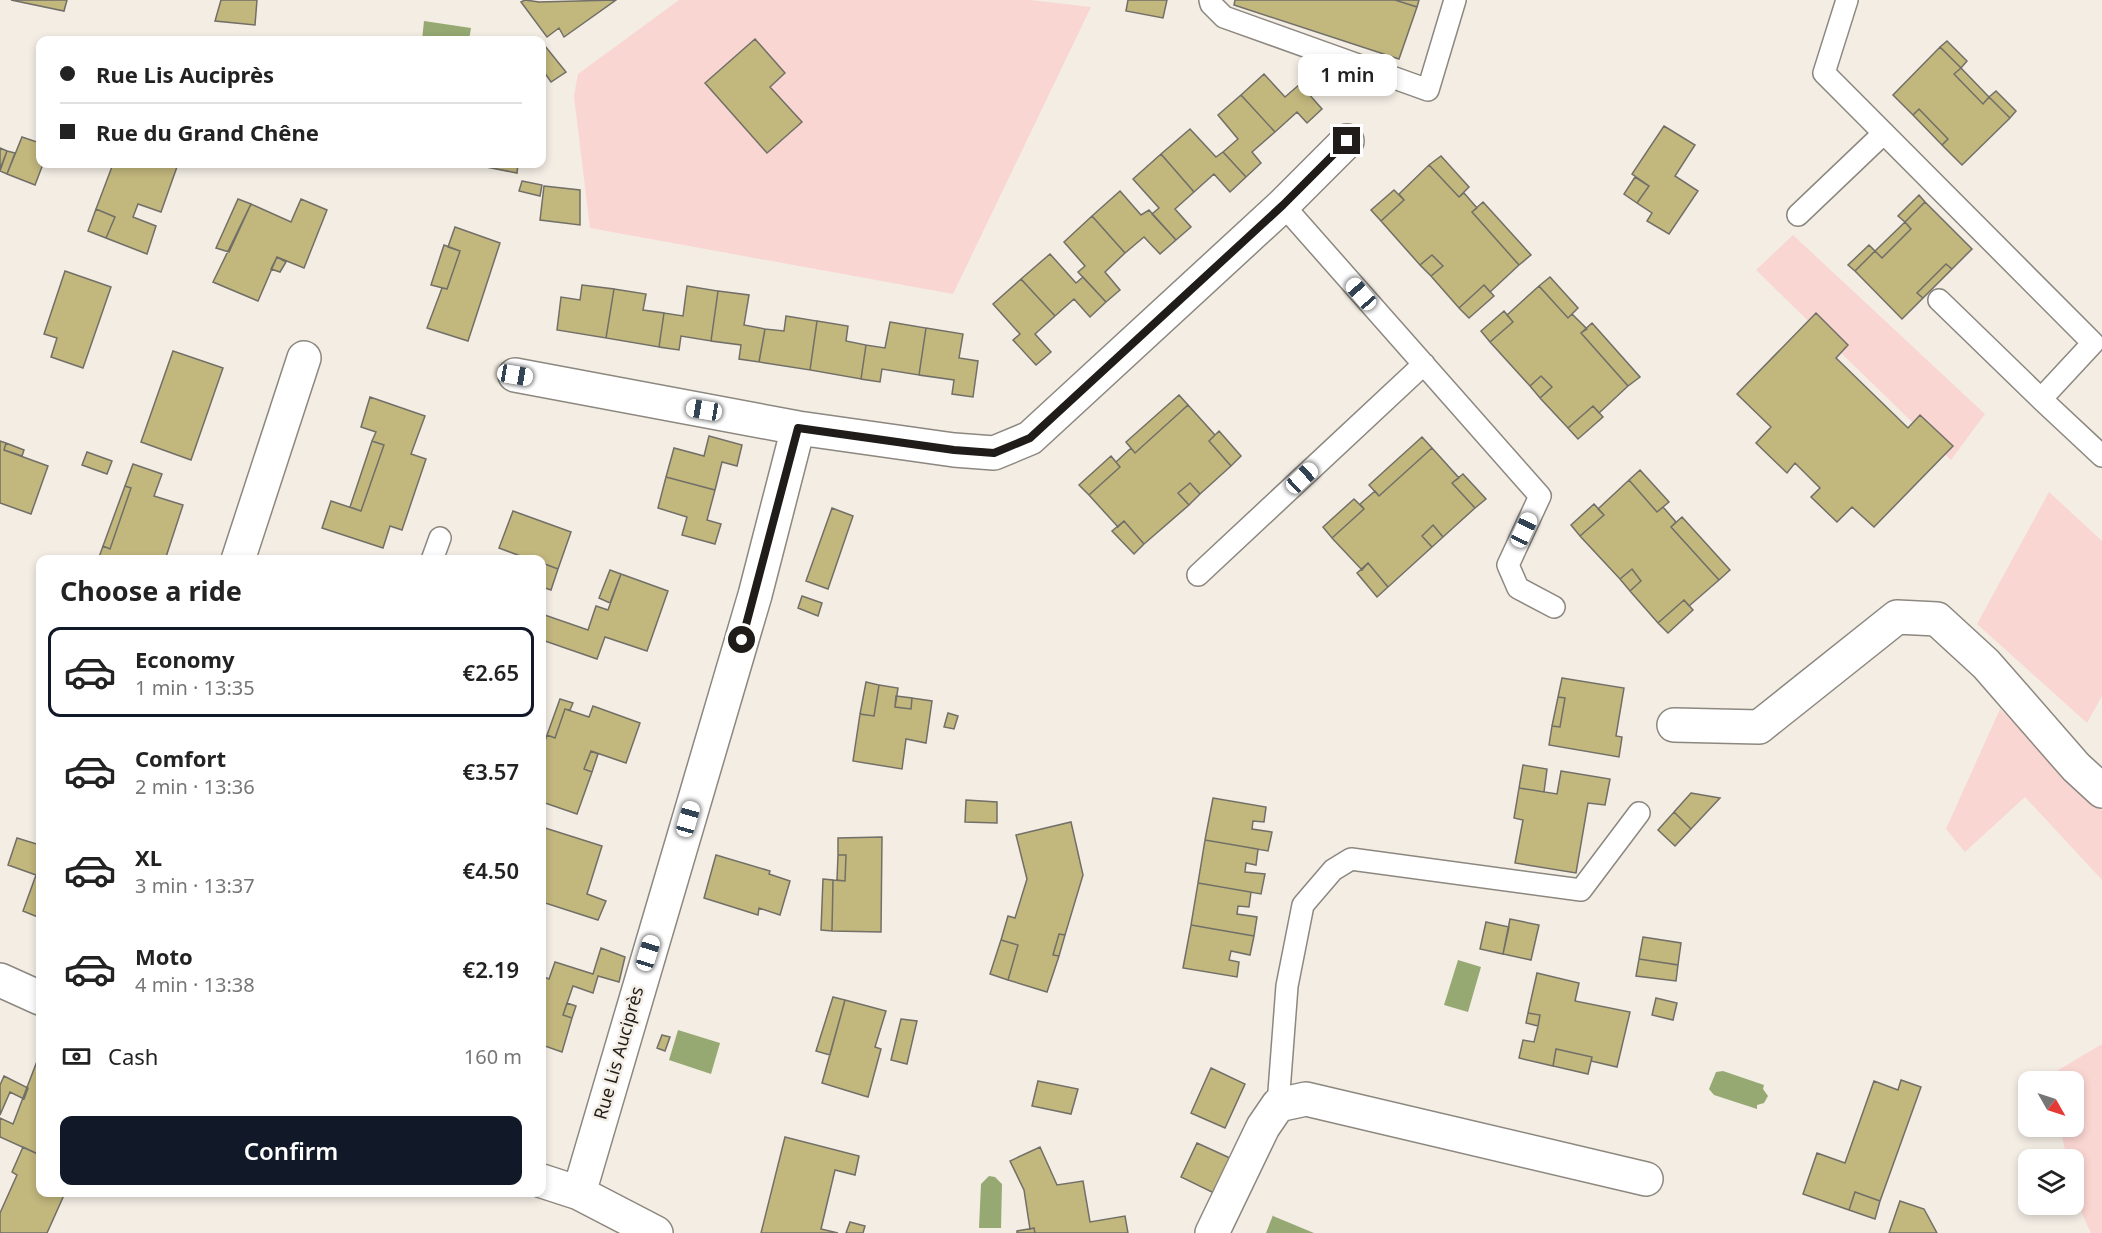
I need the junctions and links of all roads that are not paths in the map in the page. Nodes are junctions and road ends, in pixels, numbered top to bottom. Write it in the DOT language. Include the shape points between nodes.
graph roads {
  1 [pos="1210,0"];
  2 [pos="1455,0"];
  3 [pos="1847,0"];
  4 [pos="1884,133"];
  5 [pos="1347,141"];
  6 [pos="1283,205"];
  7 [pos="1798,214"];
  8 [pos="1939,300"];
  9 [pos="304,358"];
  10 [pos="1424,364"];
  11 [pos="515,375"];
  12 [pos="2041,399"];
  13 [pos="798,428"];
  14 [pos="2102,456"];
  15 [pos="440,538"];
  16 [pos="240,555"];
  17 [pos="434,555"];
  18 [pos="1197,575"];
  19 [pos="1554,607"];
  20 [pos="1674,725"];
  21 [pos="2102,791"];
  22 [pos="1639,813"];
  23 [pos="0,980"];
  24 [pos="36,996"];
  25 [pos="1278,1105"];
  26 [pos="1646,1179"];
  27 [pos="546,1182"];
  28 [pos="579,1193"];
  29 [pos="656,1233"];
  30 [pos="1212,1233"];
  1 -- 2 [label="lane" via="1224,17 1428,90"];
  3 -- 4 [label="lane" via="1824,73"];
  4 -- 7 [label="lane"];
  4 -- 12 [label="lane" via="2093,343"];
  5 -- 6 [label="street"];
  6 -- 10 [label="lane"];
  6 -- 13 [label="street" via="1030,438 994,453"];
  8 -- 12 [label="lane"];
  9 -- 16 [label="street"];
  10 -- 18 [label="lane"];
  10 -- 19 [label="lane" via="1540,496 1508,565 1518,588"];
  11 -- 13 [label="street"];
  12 -- 14 [label="lane"];
  13 -- 28 [label="street, Rue Lis Auciprès" via="755,595"];
  15 -- 17 [label="lane"];
  20 -- 21 [label="street" via="1759,727 1897,617 1937,620 1986,664"];
  22 -- 25 [label="lane" via="1581,890 1351,859 1333,870 1304,905 1287,986"];
  23 -- 24 [label="street"];
  25 -- 26 [label="street" via="1306,1099"];
  25 -- 30 [label="street" via="1263,1127"];
  27 -- 28 [label="street"];
  28 -- 29 [label="street"];
}
